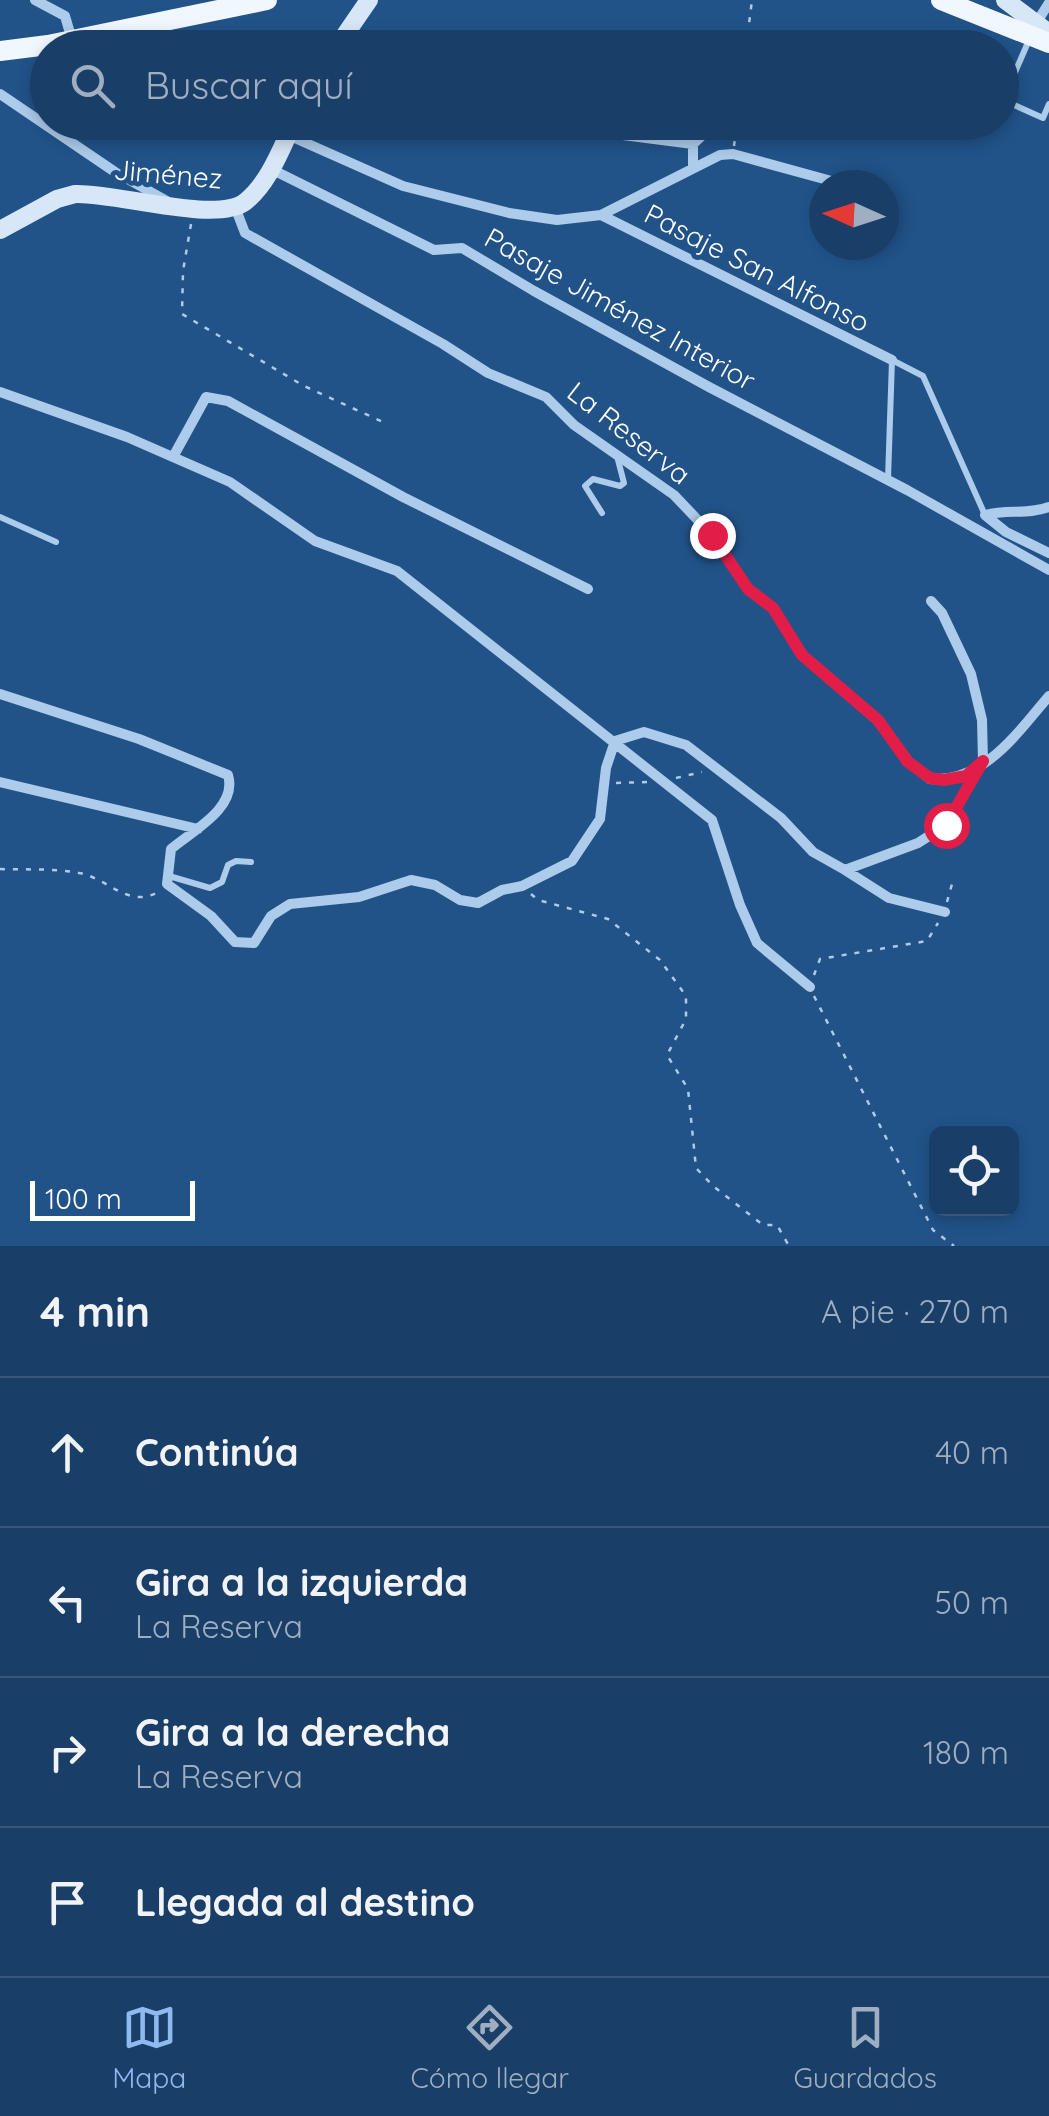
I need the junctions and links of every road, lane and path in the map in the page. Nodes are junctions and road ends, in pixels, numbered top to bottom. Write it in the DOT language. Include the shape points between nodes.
graph roads {
  1 [pos="35,0"];
  2 [pos="267,0"];
  3 [pos="369,0"];
  4 [pos="752,0"];
  5 [pos="941,0"];
  6 [pos="1005,0"];
  7 [pos="1049,3"];
  8 [pos="192,7"];
  9 [pos="69,30"];
  10 [pos="108,30"];
  11 [pos="348,30"];
  12 [pos="748,30"];
  13 [pos="1041,33"];
  14 [pos="30,46"];
  15 [pos="0,51"];
  16 [pos="1019,72"];
  17 [pos="0,94"];
  18 [pos="1049,104"];
  19 [pos="1019,107"];
  20 [pos="30,114"];
  21 [pos="68,140"];
  22 [pos="286,140"];
  23 [pos="313,140"];
  24 [pos="662,140"];
  25 [pos="696,140"];
  26 [pos="734,140"];
  27 [pos="693,144"];
  28 [pos="733,154"];
  29 [pos="694,168"];
  30 [pos="272,169"];
  31 [pos="809,175"];
  32 [pos="185,207"];
  33 [pos="236,207"];
  34 [pos="602,215"];
  35 [pos="0,230"];
  36 [pos="892,360"];
  37 [pos="0,392"];
  38 [pos="383,422"];
  39 [pos="617,455"];
  40 [pos="173,457"];
  41 [pos="888,480"];
  42 [pos="1049,507"];
  43 [pos="602,513"];
  44 [pos="985,515"];
  45 [pos="0,517"];
  46 [pos="56,542"];
  47 [pos="1049,553"];
  48 [pos="1049,570"];
  49 [pos="588,589"];
  50 [pos="931,601"];
  51 [pos="0,694"];
  52 [pos="1049,696"];
  53 [pos="615,741"];
  54 [pos="983,761"];
  55 [pos="0,782"];
  56 [pos="198,829"];
  57 [pos="251,862"];
  58 [pos="0,869"];
  59 [pos="845,870"];
  60 [pos="168,880"];
  61 [pos="952,884"];
  62 [pos="522,886"];
  63 [pos="945,912"];
  64 [pos="810,987"];
  65 [pos="790,1246"];
  66 [pos="954,1246"];
  1 -- 9 [label="street" via="64,16"];
  2 -- 8 [label="main road"];
  3 -- 11 [label="street"];
  4 -- 12 [label="path"];
  5 -- 13 [label="main road"];
  6 -- 13 [label="street"];
  7 -- 13 [label="street"];
  8 -- 10 [label="main road"];
  13 -- 16 [label="lane"];
  14 -- 15 [label="main road"];
  17 -- 20 [label="street"];
  18 -- 19 [label="lane" via="1043,118"];
  21 -- 32 [label="street"];
  22 -- 30 [label="street, Jiménez"];
  23 -- 34 [label="street" via="403,186 529,217"];
  24 -- 27 [label="street"];
  25 -- 27 [label="street"];
  26 -- 28 [label="path"];
  27 -- 29 [label="street"];
  28 -- 29 [label="street"];
  28 -- 31 [label="street"];
  29 -- 34 [label="street"];
  30 -- 33 [label="street, Jiménez"];
  30 -- 41 [label="street, Pasaje Jiménez Interior" via="434,250 462,248"];
  32 -- 33 [label="street, Jiménez"];
  32 -- 35 [label="street, Jiménez" via="75,194"];
  32 -- 38 [label="path" via="182,314 304,386"];
  33 -- 39 [label="street, La Reserva" via="245,233 488,373 546,397"];
  34 -- 36 [label="street, Pasaje San Alfonso"];
  36 -- 41 [label="lane"];
  36 -- 44 [label="lane" via="923,376"];
  37 -- 40 [label="street"];
  39 -- 43 [label="lane" via="624,484 593,479 585,486"];
  39 -- 54 [label="street, La Reserva" via="674,495 712,535 802,655 878,720 908,762 944,780 966,776"];
  40 -- 49 [label="street" via="206,397 228,400"];
  40 -- 53 [label="street" via="230,482 315,540 396,570"];
  41 -- 48 [label="street, Pasaje Jiménez Interior"];
  42 -- 44 [label="street"];
  44 -- 47 [label="street"];
  45 -- 46 [label="lane"];
  50 -- 54 [label="street" via="971,674"];
  51 -- 56 [label="street" via="228,775 227,798"];
  52 -- 54 [label="street" via="1003,751"];
  53 -- 59 [label="street" via="644,732 686,745 781,818 813,852"];
  53 -- 62 [label="street" via="600,819 572,861"];
  53 -- 64 [label="street" via="712,820 758,942"];
  54 -- 59 [label="street" via="946,825 918,843"];
  55 -- 56 [label="street"];
  56 -- 60 [label="street" via="171,849"];
  57 -- 60 [label="lane" via="228,865 222,882 210,888"];
  58 -- 60 [label="path" via="81,873 141,899"];
  59 -- 63 [label="street" via="890,898"];
  60 -- 62 [label="street" via="235,942 254,943 271,916 290,904 359,898 411,880 478,903"];
  61 -- 63 [label="path"];
  62 -- 65 [label="path" via="538,900 608,919 660,960 686,996 686,1018 667,1055 688,1089 696,1168 763,1225 777,1225"];
  63 -- 64 [label="path" via="927,941 820,959"];
  64 -- 66 [label="path" via="933,1230"];
}
